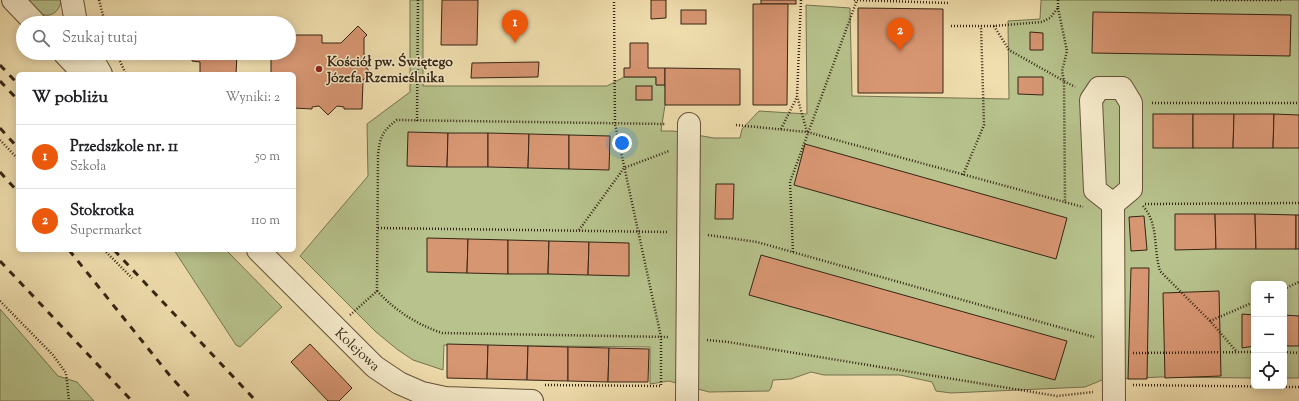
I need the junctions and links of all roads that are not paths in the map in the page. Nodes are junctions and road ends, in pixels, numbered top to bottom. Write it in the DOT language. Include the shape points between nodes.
graph roads {
  1 [pos="13,0"];
  2 [pos="72,0"];
  3 [pos="28,16"];
  4 [pos="75,16"];
  5 [pos="71,60"];
  6 [pos="93,60"];
  7 [pos="82,72"];
  8 [pos="100,72"];
  9 [pos="690,133"];
  10 [pos="1113,210"];
  11 [pos="260,252"];
  12 [pos="538,393"];
  13 [pos="1115,393"];
  14 [pos="686,401"];
  1 -- 3 [label="street"];
  2 -- 4 [label="street"];
  5 -- 7 [label="street"];
  6 -- 8 [label="street"];
  9 -- 14 [label="street"];
  10 -- 10 [label="street" via="1095,190 1091,100 1100,88 1122,88 1131,103 1131,189"];
  10 -- 13 [label="street"];
  11 -- 12 [label="street, Kolejowa" via="375,367 399,382 422,393 445,398"];
}
